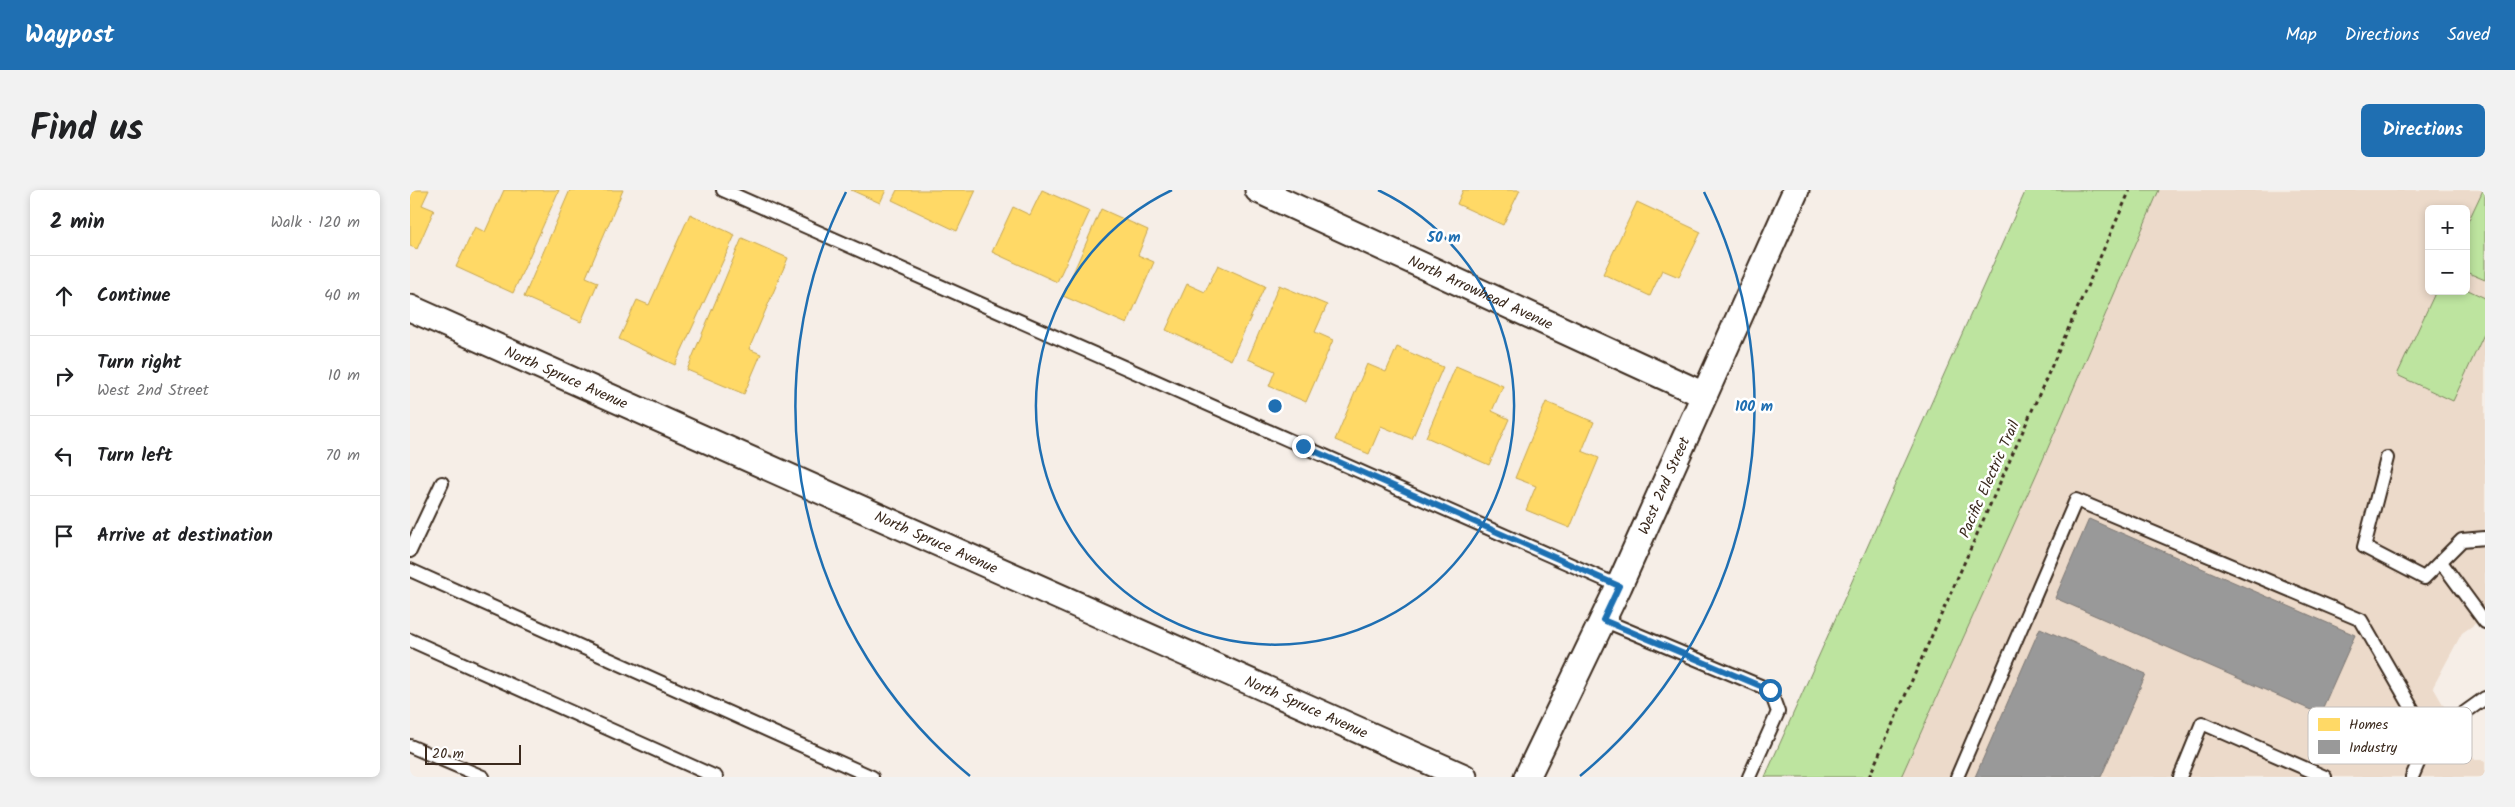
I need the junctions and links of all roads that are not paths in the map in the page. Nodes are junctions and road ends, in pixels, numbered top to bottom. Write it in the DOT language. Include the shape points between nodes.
graph roads {
  1 [pos="723,190"];
  2 [pos="1258,190"];
  3 [pos="1796,190"];
  4 [pos="410,308"];
  5 [pos="1704,395"];
  6 [pos="2387,458"];
  7 [pos="442,483"];
  8 [pos="2485,538"];
  9 [pos="410,551"];
  10 [pos="2441,562"];
  11 [pos="410,570"];
  12 [pos="1619,586"];
  13 [pos="1603,620"];
  14 [pos="2485,622"];
  15 [pos="410,640"];
  16 [pos="2485,698"];
  17 [pos="2410,707"];
  18 [pos="2472,707"];
  19 [pos="410,746"];
  20 [pos="2417,764"];
  21 [pos="483,777"];
  22 [pos="716,777"];
  23 [pos="872,777"];
  24 [pos="1464,777"];
  25 [pos="1527,777"];
  26 [pos="1750,777"];
  27 [pos="1957,777"];
  28 [pos="2180,777"];
  29 [pos="2325,777"];
  30 [pos="2412,777"];
  1 -- 12 [label="lane"];
  2 -- 5 [label="street, North Arrowhead Avenue"];
  3 -- 5 [label="street, West 2nd Street"];
  4 -- 24 [label="street, North Spruce Avenue"];
  5 -- 12 [label="street, West 2nd Street"];
  6 -- 10 [label="lane" via="2364,547 2424,578"];
  7 -- 9 [label="lane"];
  8 -- 10 [label="lane" via="2462,540"];
  10 -- 14 [label="lane"];
  11 -- 23 [label="lane"];
  12 -- 13 [label="street, West 2nd Street"];
  13 -- 25 [label="street, West 2nd Street"];
  13 -- 26 [label="lane" via="1770,690 1778,712"];
  15 -- 22 [label="lane"];
  16 -- 18 [label="lane"];
  17 -- 27 [label="lane" via="2361,620 2076,500"];
  19 -- 21 [label="lane"];
  20 -- 30 [label="lane"];
  28 -- 29 [label="lane" via="2202,724"];
}
